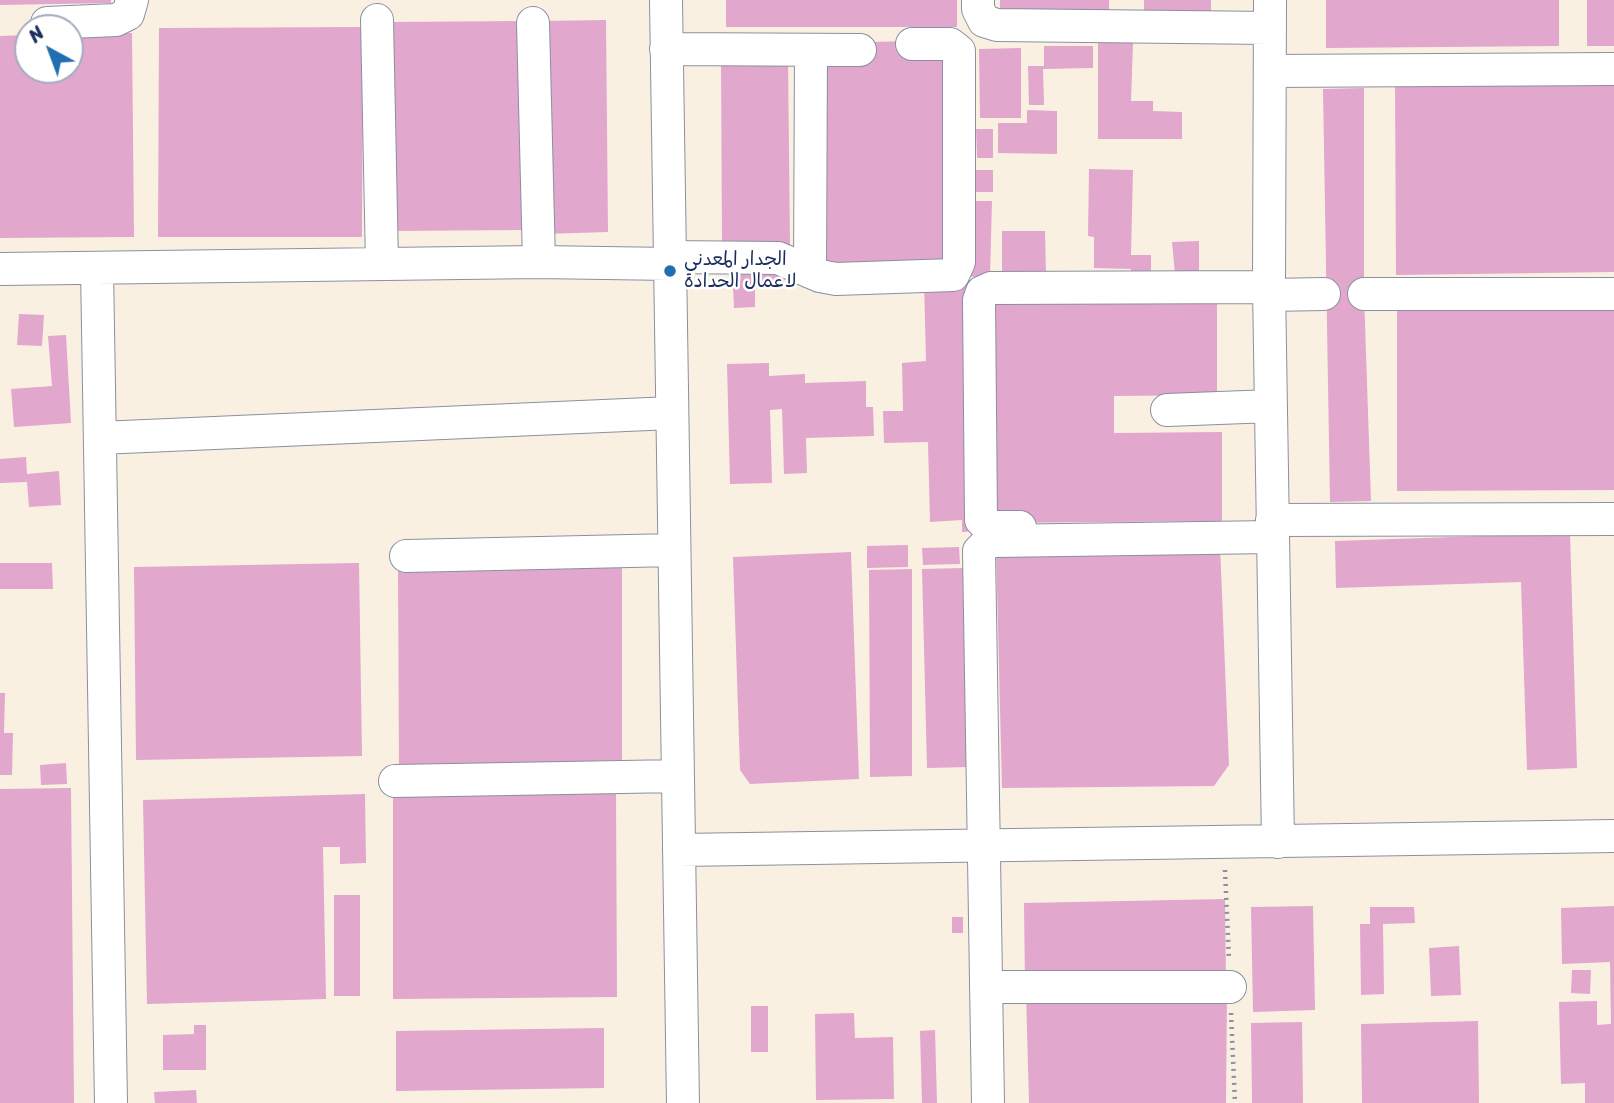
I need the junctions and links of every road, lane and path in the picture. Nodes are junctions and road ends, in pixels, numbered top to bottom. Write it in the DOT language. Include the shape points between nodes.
graph roads {
  1 [pos="132,0"];
  2 [pos="666,0"];
  3 [pos="978,0"];
  4 [pos="1121,13"];
  5 [pos="1270,14"];
  6 [pos="377,20"];
  7 [pos="84,21"];
  8 [pos="533,23"];
  9 [pos="912,44"];
  10 [pos="666,49"];
  11 [pos="811,50"];
  12 [pos="860,50"];
  13 [pos="1614,69"];
  14 [pos="1270,71"];
  15 [pos="670,261"];
  16 [pos="539,262"];
  17 [pos="382,264"];
  18 [pos="97,268"];
  19 [pos="0,269"];
  20 [pos="810,272"];
  21 [pos="1269,291"];
  22 [pos="1324,294"];
  23 [pos="1364,294"];
  24 [pos="1614,294"];
  25 [pos="1271,406"];
  26 [pos="1167,410"];
  27 [pos="672,412"];
  28 [pos="100,438"];
  29 [pos="1614,519"];
  30 [pos="1272,527"];
  31 [pos="674,550"];
  32 [pos="406,556"];
  33 [pos="678,776"];
  34 [pos="395,781"];
  35 [pos="1614,836"];
  36 [pos="1278,842"];
  37 [pos="983,846"];
  38 [pos="679,850"];
  39 [pos="1230,987"];
  40 [pos="986,988"];
  41 [pos="111,1103"];
  42 [pos="683,1103"];
  43 [pos="988,1103"];
  1 -- 7 [label="street" via="128,14 116,20"];
  2 -- 10 [label="street"];
  3 -- 4 [label="street" via="980,15 991,24"];
  4 -- 5 [label="street"];
  5 -- 14 [label="street"];
  6 -- 17 [label="street"];
  8 -- 16 [label="street"];
  9 -- 20 [label="street" via="950,44 959,51 957,271 945,277 836,279"];
  10 -- 11 [label="street"];
  10 -- 15 [label="street"];
  11 -- 12 [label="street"];
  11 -- 20 [label="street"];
  13 -- 14 [label="street"];
  14 -- 21 [label="street"];
  15 -- 16 [label="street"];
  15 -- 20 [label="street" via="778,258"];
  15 -- 27 [label="street"];
  16 -- 17 [label="street"];
  17 -- 18 [label="street"];
  18 -- 19 [label="street"];
  18 -- 28 [label="street"];
  21 -- 22 [label="street"];
  21 -- 25 [label="street"];
  21 -- 30 [label="street" via="990,288 982,292 981,520 993,527"];
  23 -- 24 [label="street"];
  25 -- 26 [label="street"];
  25 -- 30 [label="street"];
  27 -- 28 [label="street"];
  27 -- 31 [label="street"];
  28 -- 41 [label="street"];
  29 -- 30 [label="street"];
  30 -- 36 [label="street"];
  30 -- 37 [label="street" via="983,545 978,558"];
  31 -- 32 [label="street"];
  31 -- 33 [label="street"];
  33 -- 34 [label="street"];
  33 -- 38 [label="street"];
  35 -- 36 [label="street"];
  36 -- 37 [label="street"];
  37 -- 38 [label="street"];
  37 -- 40 [label="street"];
  38 -- 42 [label="street"];
  39 -- 40 [label="street"];
  40 -- 43 [label="street"];
}
